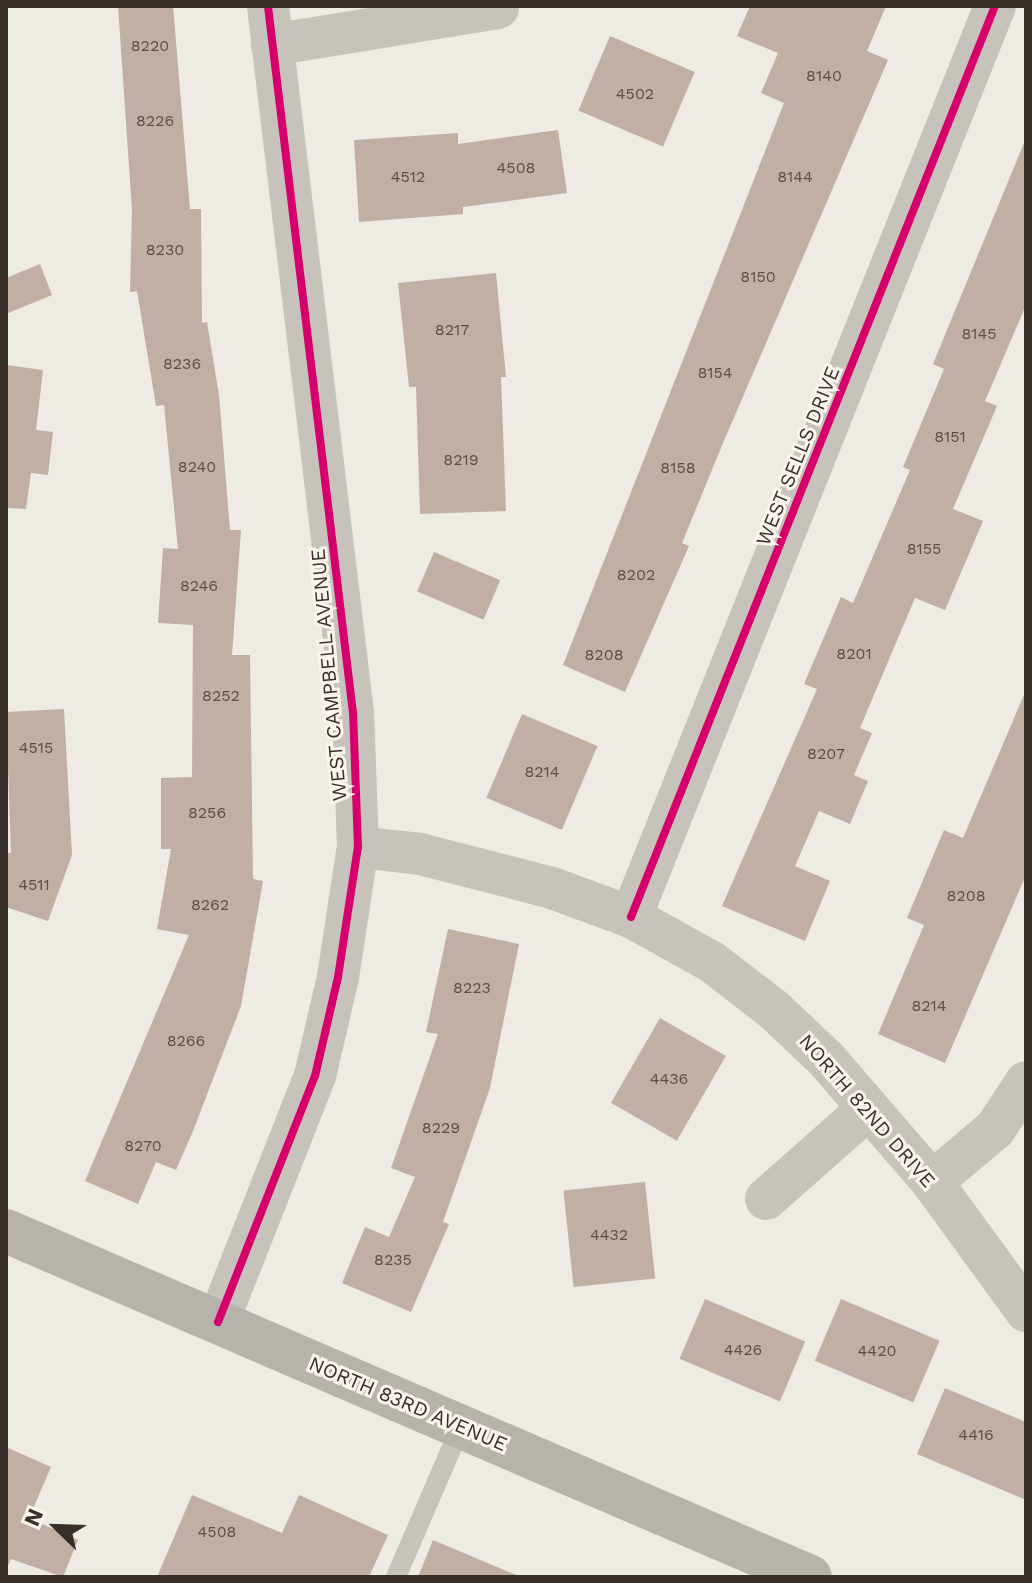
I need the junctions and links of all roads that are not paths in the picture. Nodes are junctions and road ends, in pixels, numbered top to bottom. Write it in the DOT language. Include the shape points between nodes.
graph roads {
  1 [pos="995,6"];
  2 [pos="498,8"];
  3 [pos="270,26"];
  4 [pos="358,847"];
  5 [pos="631,917"];
  6 [pos="1026,1082"];
  7 [pos="869,1108"];
  8 [pos="932,1182"];
  9 [pos="766,1199"];
  10 [pos="6,1231"];
  11 [pos="1026,1311"];
  12 [pos="218,1322"];
  13 [pos="461,1426"];
  14 [pos="396,1577"];
  15 [pos="810,1577"];
  1 -- 5 [label="street, WEST SELLS DRIVE"];
  2 -- 3 [label="street"];
  3 -- 4 [label="street, WEST CAMPBELL AVENUE" via="353,713"];
  4 -- 5 [label="street, NORTH 82ND DRIVE" via="420,854 504,874"];
  4 -- 12 [label="street, WEST CAMPBELL AVENUE" via="338,977 315,1076"];
  5 -- 7 [label="street, NORTH 82ND DRIVE" via="712,962 774,1010"];
  6 -- 8 [label="street" via="995,1129"];
  7 -- 8 [label="street, NORTH 82ND DRIVE"];
  7 -- 9 [label="street"];
  8 -- 11 [label="street, NORTH 82ND DRIVE"];
  10 -- 12 [label="main road, NORTH 83RD AVENUE"];
  12 -- 13 [label="main road, NORTH 83RD AVENUE"];
  13 -- 14 [label="lane"];
  13 -- 15 [label="main road, NORTH 83RD AVENUE"];
}
